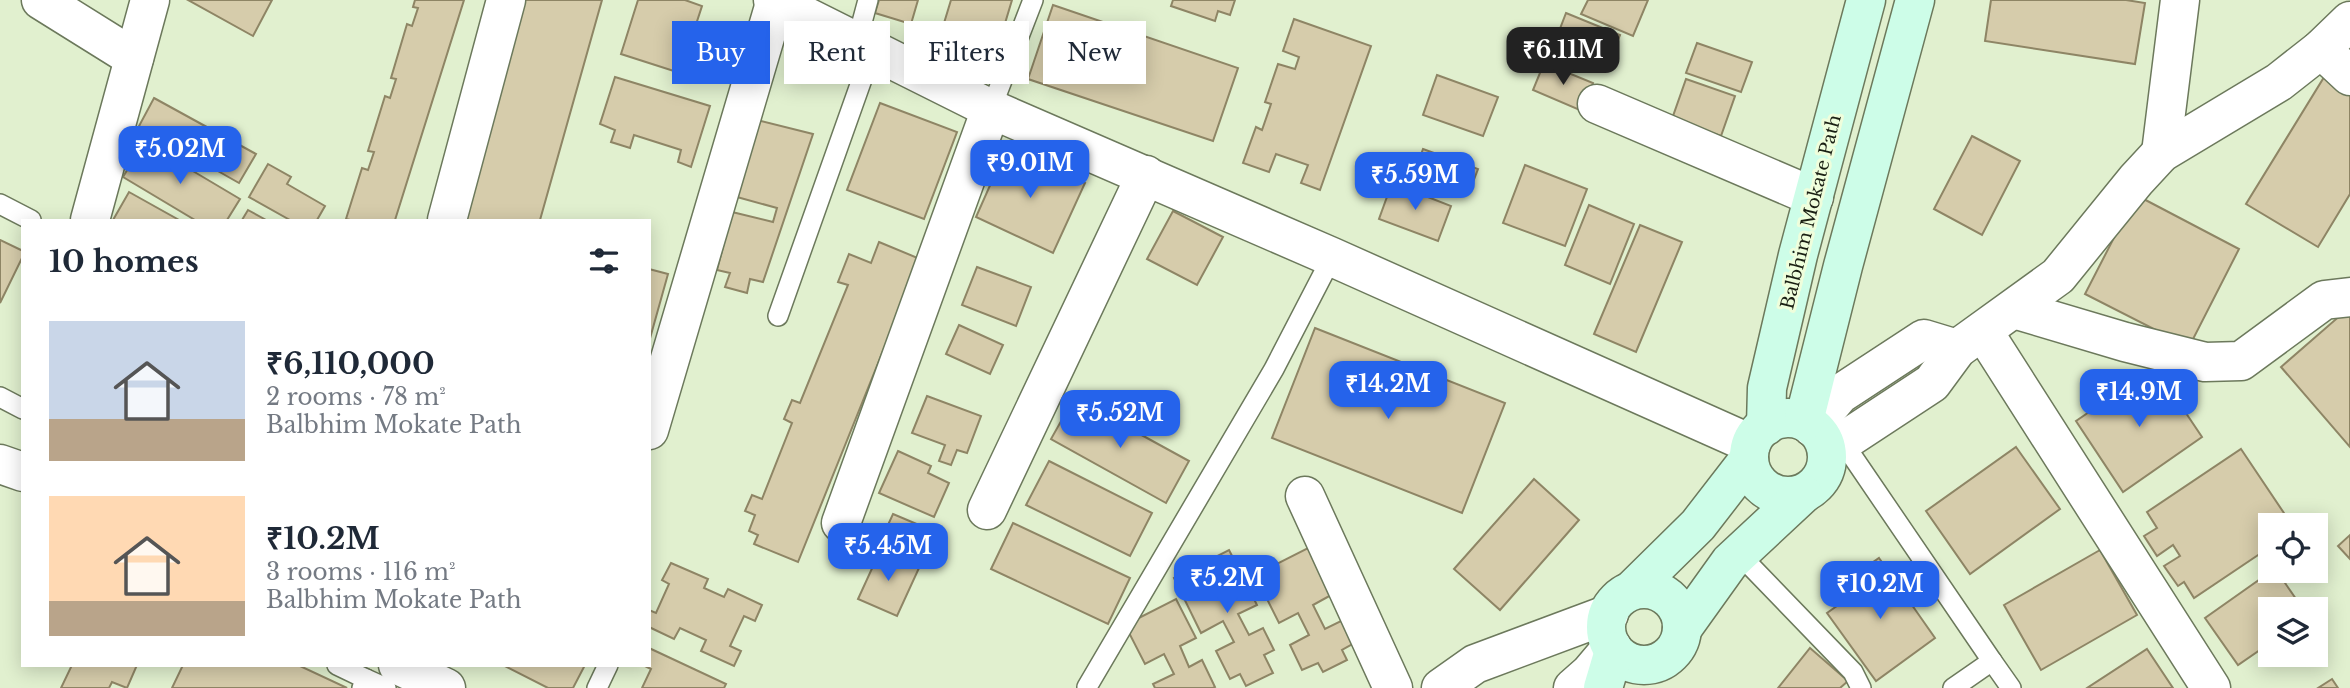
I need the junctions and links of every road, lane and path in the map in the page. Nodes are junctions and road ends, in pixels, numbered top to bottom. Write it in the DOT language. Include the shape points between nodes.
graph roads {
  1 [pos="41,0"];
  2 [pos="150,0"];
  3 [pos="506,0"];
  4 [pos="775,0"];
  5 [pos="868,0"];
  6 [pos="1033,0"];
  7 [pos="1866,0"];
  8 [pos="1914,0"];
  9 [pos="2180,0"];
  10 [pos="816,21"];
  11 [pos="867,21"];
  12 [pos="2350,21"];
  13 [pos="2321,49"];
  14 [pos="134,58"];
  15 [pos="890,58"];
  16 [pos="2350,76"];
  17 [pos="853,84"];
  18 [pos="1597,104"];
  19 [pos="991,108"];
  20 [pos="2161,153"];
  21 [pos="1146,175"];
  22 [pos="1814,197"];
  23 [pos="0,204"];
  24 [pos="29,219"];
  25 [pos="90,219"];
  26 [pos="447,219"];
  27 [pos="1332,257"];
  28 [pos="2350,297"];
  29 [pos="2014,309"];
  30 [pos="778,316"];
  31 [pos="1970,340"];
  32 [pos="0,397"];
  33 [pos="21,409"];
  34 [pos="651,423"];
  35 [pos="1821,435"];
  36 [pos="1755,443"];
  37 [pos="0,464"];
  38 [pos="21,471"];
  39 [pos="1803,494"];
  40 [pos="1304,496"];
  41 [pos="987,510"];
  42 [pos="841,523"];
  43 [pos="1739,554"];
  44 [pos="1617,625"];
  45 [pos="1682,629"];
  46 [pos="1992,661"];
  47 [pos="344,667"];
  48 [pos="607,667"];
  49 [pos="1652,676"];
  50 [pos="376,677"];
  51 [pos="1087,687"];
  52 [pos="386,688"];
  53 [pos="446,688"];
  54 [pos="597,688"];
  55 [pos="1393,688"];
  56 [pos="1441,688"];
  57 [pos="1573,688"];
  58 [pos="1603,688"];
  59 [pos="1861,688"];
  60 [pos="1953,688"];
  61 [pos="2011,688"];
  62 [pos="2211,688"];
  1 -- 14 [label="street"];
  2 -- 14 [label="street"];
  3 -- 26 [label="street"];
  4 -- 10 [label="street"];
  4 -- 34 [label="street"];
  5 -- 11 [label="lane"];
  6 -- 19 [label="lane"];
  7 -- 22 [label="main road, Balbhim Mokate Path"];
  8 -- 35 [label="main road" via="1843,265"];
  9 -- 20 [label="street"];
  12 -- 13 [label="street"];
  13 -- 16 [label="street"];
  13 -- 20 [label="street" via="2279,82"];
  14 -- 25 [label="street"];
  15 -- 19 [label="street"];
  17 -- 30 [label="lane"];
  18 -- 22 [label="street"];
  19 -- 21 [label="street"];
  19 -- 42 [label="street"];
  20 -- 29 [label="street" via="2058,276"];
  21 -- 27 [label="street"];
  21 -- 41 [label="street"];
  22 -- 36 [label="main road, Balbhim Mokate Path"];
  23 -- 24 [label="lane"];
  27 -- 36 [label="street"];
  27 -- 51 [label="lane" via="1274,369"];
  28 -- 29 [label="street" via="2324,300 2241,361 2217,362 2125,342"];
  29 -- 31 [label="street"];
  31 -- 35 [label="street" via="1924,339 1840,394"];
  31 -- 62 [label="street"];
  32 -- 33 [label="lane"];
  35 -- 36 [label="main road" via="1791,418 1777,420"];
  35 -- 39 [label="main road" via="1827,465 1814,487"];
  35 -- 46 [label="lane"];
  36 -- 39 [label="main road" via="1752,471 1767,490 1791,497"];
  36 -- 44 [label="main road" via="1698,525"];
  37 -- 38 [label="street"];
  39 -- 43 [label="main road"];
  40 -- 55 [label="street"];
  43 -- 45 [label="main road"];
  43 -- 59 [label="lane" via="1853,673"];
  44 -- 45 [label="main road" via="1647,588 1673,601"];
  44 -- 49 [label="main road" via="1626,661 1640,665"];
  44 -- 56 [label="street" via="1475,664"];
  44 -- 57 [label="street" via="1590,673"];
  44 -- 58 [label="main road"];
  45 -- 49 [label="main road" via="1678,644"];
  46 -- 60 [label="lane"];
  46 -- 61 [label="lane"];
  47 -- 50 [label="lane"];
  48 -- 54 [label="lane"];
  50 -- 52 [label="lane"];
  50 -- 53 [label="street"];
}
